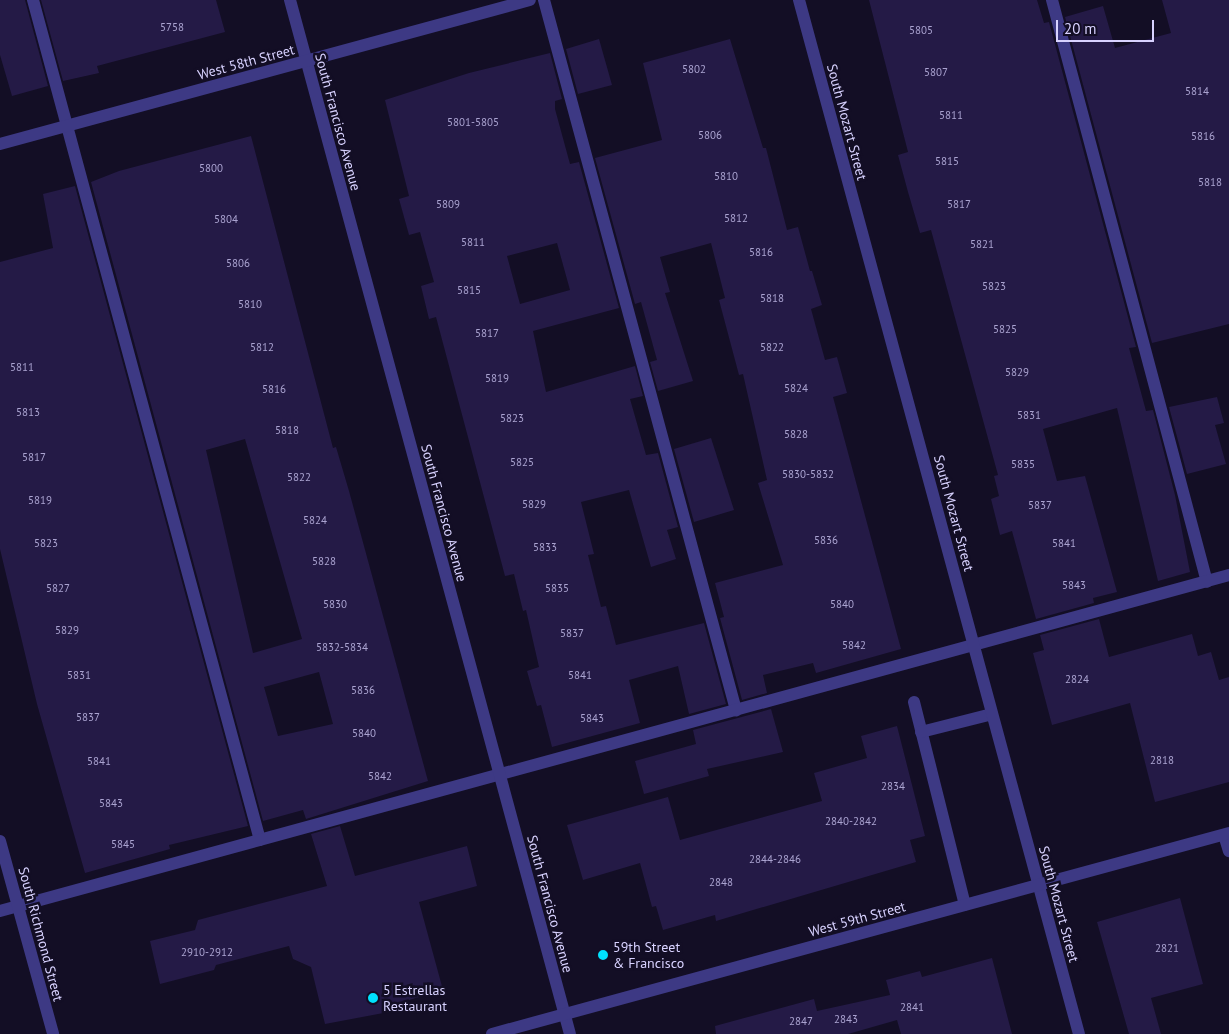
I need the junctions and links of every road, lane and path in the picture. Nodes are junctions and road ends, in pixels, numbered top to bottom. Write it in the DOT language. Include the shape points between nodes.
graph roads {
  1 [pos="33,0"];
  2 [pos="290,0"];
  3 [pos="530,0"];
  4 [pos="544,0"];
  5 [pos="799,0"];
  6 [pos="1052,0"];
  7 [pos="306,61"];
  8 [pos="67,126"];
  9 [pos="0,144"];
  10 [pos="1229,575"];
  11 [pos="1206,582"];
  12 [pos="974,645"];
  13 [pos="914,702"];
  14 [pos="736,710"];
  15 [pos="992,714"];
  16 [pos="921,732"];
  17 [pos="500,774"];
  18 [pos="1227,834"];
  19 [pos="260,840"];
  20 [pos="0,841"];
  21 [pos="1229,852"];
  22 [pos="1039,885"];
  23 [pos="965,905"];
  24 [pos="18,906"];
  25 [pos="0,911"];
  26 [pos="565,1014"];
  27 [pos="52,1034"];
  28 [pos="492,1034"];
  29 [pos="570,1034"];
  30 [pos="1079,1034"];
  1 -- 8 [label="street"];
  2 -- 7 [label="street, South Francisco Avenue"];
  3 -- 7 [label="street, West 58th Street"];
  4 -- 14 [label="street"];
  5 -- 12 [label="street, South Mozart Street"];
  6 -- 11 [label="street"];
  7 -- 8 [label="street, West 58th Street"];
  7 -- 17 [label="street, South Francisco Avenue"];
  8 -- 9 [label="street, West 58th Street"];
  8 -- 19 [label="street"];
  10 -- 11 [label="street"];
  11 -- 12 [label="street"];
  12 -- 14 [label="street"];
  12 -- 15 [label="street, South Mozart Street"];
  13 -- 16 [label="street"];
  14 -- 17 [label="street"];
  15 -- 16 [label="street"];
  15 -- 22 [label="street, South Mozart Street"];
  16 -- 23 [label="street"];
  17 -- 19 [label="street"];
  17 -- 26 [label="street, South Francisco Avenue"];
  18 -- 21 [label="street"];
  18 -- 22 [label="street, West 59th Street"];
  19 -- 24 [label="street"];
  20 -- 24 [label="street, South Richmond Street"];
  22 -- 23 [label="street, West 59th Street"];
  22 -- 30 [label="street, South Mozart Street"];
  23 -- 26 [label="street, West 59th Street"];
  24 -- 25 [label="street"];
  24 -- 27 [label="street, South Richmond Street"];
  26 -- 28 [label="street, West 59th Street"];
  26 -- 29 [label="street, South Francisco Avenue"];
}
